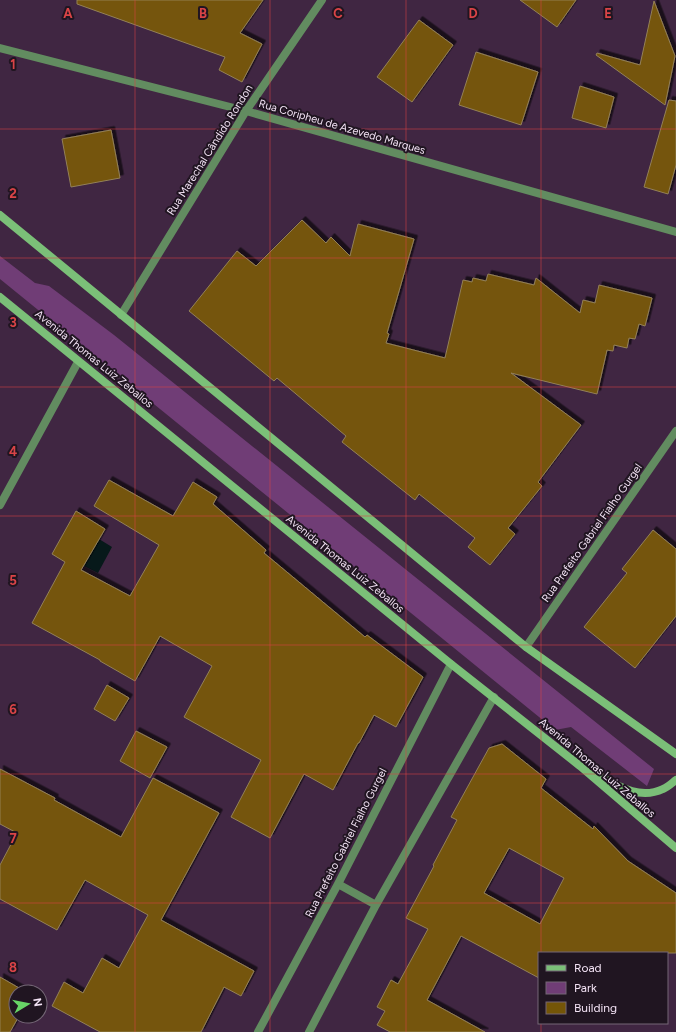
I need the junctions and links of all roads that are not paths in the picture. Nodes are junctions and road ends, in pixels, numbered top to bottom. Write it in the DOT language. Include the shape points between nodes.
graph roads {
  1 [pos="322,0"];
  2 [pos="0,48"];
  3 [pos="246,111"];
  4 [pos="0,215"];
  5 [pos="676,232"];
  6 [pos="0,297"];
  7 [pos="121,315"];
  8 [pos="78,362"];
  9 [pos="676,431"];
  10 [pos="0,505"];
  11 [pos="526,647"];
  12 [pos="451,664"];
  13 [pos="494,697"];
  14 [pos="676,754"];
  15 [pos="580,766"];
  16 [pos="676,780"];
  17 [pos="676,848"];
  18 [pos="338,884"];
  19 [pos="376,905"];
  20 [pos="258,1032"];
  21 [pos="309,1032"];
  1 -- 3 [label="street, Rua Marechal Cândido Rondon"];
  2 -- 3 [label="street, Rua Coripheu de Azevedo Marques"];
  3 -- 5 [label="street, Rua Coripheu de Azevedo Marques"];
  3 -- 7 [label="street, Rua Marechal Cândido Rondon"];
  4 -- 7 [label="main road"];
  6 -- 8 [label="main road, Avenida Thomas Luiz Zeballos"];
  7 -- 11 [label="main road"];
  8 -- 10 [label="street"];
  8 -- 12 [label="main road, Avenida Thomas Luiz Zeballos"];
  9 -- 11 [label="street, Rua Prefeito Gabriel Fialho Gurgel"];
  11 -- 14 [label="main road"];
  12 -- 13 [label="main road, Avenida Thomas Luiz Zeballos"];
  12 -- 18 [label="street, Rua Prefeito Gabriel Fialho Gurgel"];
  13 -- 15 [label="main road, Avenida Thomas Luiz Zeballos"];
  13 -- 19 [label="street"];
  15 -- 16 [label="main road" via="627,790 646,794 664,789"];
  15 -- 17 [label="main road, Avenida Thomas Luiz Zeballos"];
  18 -- 19 [label="street"];
  18 -- 20 [label="street, Rua Prefeito Gabriel Fialho Gurgel"];
  19 -- 21 [label="street"];
}
